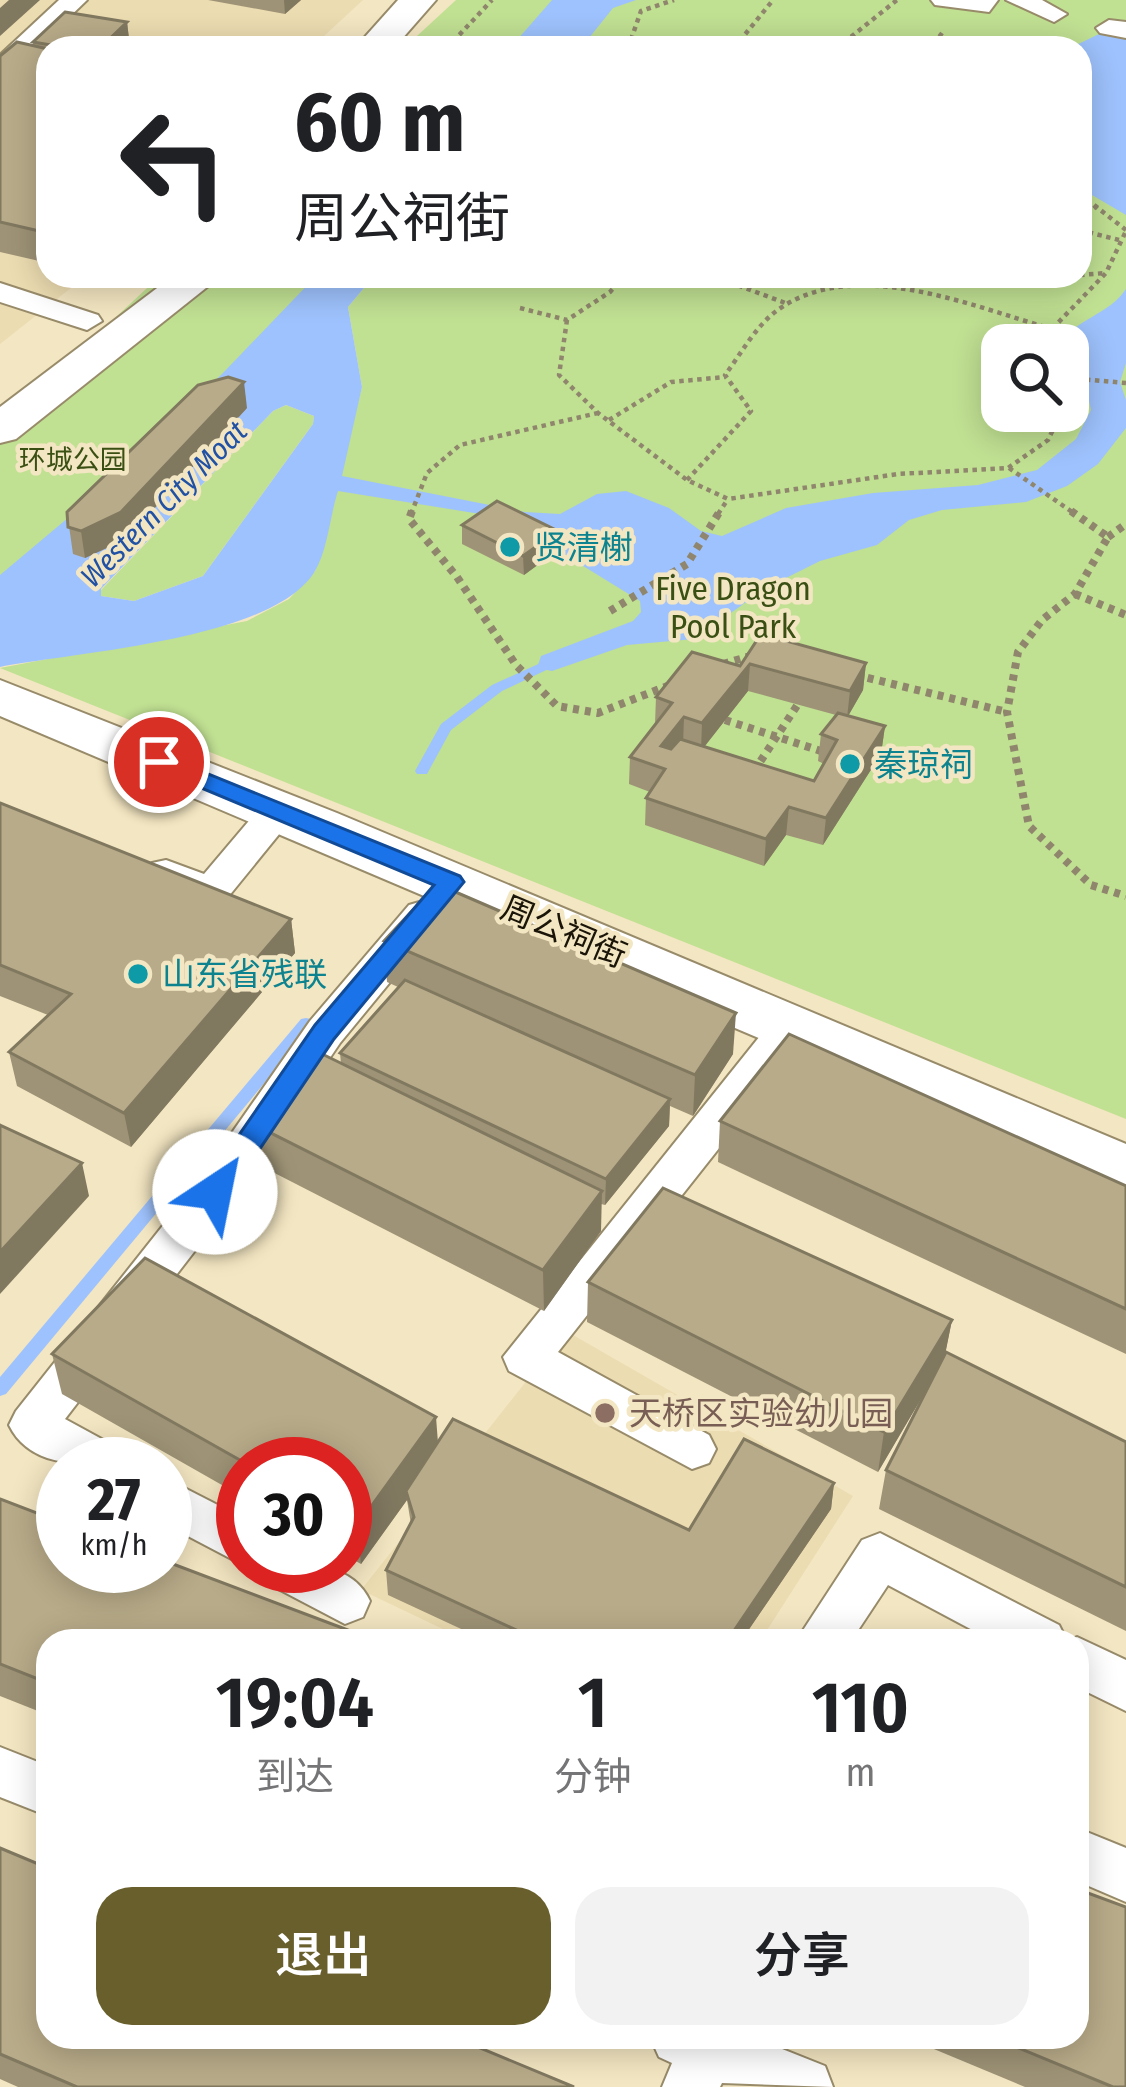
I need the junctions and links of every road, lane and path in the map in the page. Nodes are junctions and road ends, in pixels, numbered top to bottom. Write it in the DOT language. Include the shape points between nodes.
graph roads {
  1 [pos="74,0"];
  2 [pos="492,0"];
  3 [pos="674,0"];
  4 [pos="773,0"];
  5 [pos="897,0"];
  6 [pos="944,0"];
  7 [pos="1019,0"];
  8 [pos="981,3"];
  9 [pos="1054,14"];
  10 [pos="437,21"];
  11 [pos="402,36"];
  12 [pos="632,36"];
  13 [pos="745,36"];
  14 [pos="852,36"];
  15 [pos="0,69"];
  16 [pos="1092,200"];
  17 [pos="1099,204"];
  18 [pos="1092,210"];
  19 [pos="1126,230"];
  20 [pos="1092,233"];
  21 [pos="1120,241"];
  22 [pos="1106,273"];
  23 [pos="1092,274"];
  24 [pos="123,288"];
  25 [pos="184,288"];
  26 [pos="614,288"];
  27 [pos="746,288"];
  28 [pos="824,288"];
  29 [pos="862,288"];
  30 [pos="1092,288"];
  31 [pos="1092,288"];
  32 [pos="0,292"];
  33 [pos="790,304"];
  34 [pos="520,308"];
  35 [pos="70,315"];
  36 [pos="0,319"];
  37 [pos="567,320"];
  38 [pos="1033,324"];
  39 [pos="1057,324"];
  40 [pos="727,377"];
  41 [pos="1089,380"];
  42 [pos="1126,383"];
  43 [pos="0,386"];
  44 [pos="598,413"];
  45 [pos="609,420"];
  46 [pos="0,429"];
  47 [pos="1052,432"];
  48 [pos="1012,470"];
  49 [pos="687,480"];
  50 [pos="728,499"];
  51 [pos="1126,524"];
  52 [pos="1108,537"];
  53 [pos="1076,594"];
  54 [pos="610,611"];
  55 [pos="1126,615"];
  56 [pos="764,652"];
  57 [pos="708,670"];
  58 [pos="852,674"];
  59 [pos="686,679"];
  60 [pos="0,697"];
  61 [pos="802,697"];
  62 [pos="1007,712"];
  63 [pos="724,720"];
  64 [pos="777,736"];
  65 [pos="826,752"];
  66 [pos="744,787"];
  67 [pos="279,811"];
  68 [pos="126,856"];
  69 [pos="451,882"];
  70 [pos="1126,896"];
  71 [pos="790,1027"];
  72 [pos="1126,1170"];
  73 [pos="55,1437"];
  74 [pos="692,1449"];
  75 [pos="331,1593"];
  76 [pos="345,1601"];
  77 [pos="830,1629"];
  78 [pos="1005,1629"];
  79 [pos="1089,1667"];
  80 [pos="1126,1687"];
  81 [pos="0,1772"];
  82 [pos="36,1786"];
  83 [pos="1089,1859"];
  84 [pos="1126,1875"];
  85 [pos="693,2057"];
  86 [pos="804,2087"];
  1 -- 15 [label="street"];
  2 -- 10 [label="path"];
  3 -- 12 [label="path" via="640,11"];
  4 -- 13 [label="path"];
  5 -- 14 [label="path"];
  6 -- 8 [label="street"];
  7 -- 9 [label="street"];
  10 -- 11 [label="street"];
  16 -- 17 [label="path"];
  17 -- 18 [label="path"];
  17 -- 19 [label="path"];
  19 -- 21 [label="path"];
  20 -- 21 [label="path"];
  21 -- 22 [label="path"];
  22 -- 23 [label="path"];
  22 -- 31 [label="path"];
  24 -- 35 [label="street"];
  25 -- 46 [label="street"];
  26 -- 37 [label="path"];
  27 -- 33 [label="path"];
  28 -- 33 [label="path"];
  29 -- 38 [label="path" via="899,289"];
  30 -- 39 [label="path"];
  32 -- 35 [label="street"];
  33 -- 40 [label="path"];
  34 -- 37 [label="path"];
  35 -- 36 [label="street"];
  35 -- 43 [label="street"];
  37 -- 44 [label="path" via="559,375"];
  40 -- 45 [label="path" via="671,382"];
  40 -- 49 [label="path" via="751,411"];
  41 -- 42 [label="path"];
  44 -- 45 [label="path"];
  44 -- 59 [label="path" via="460,445 427,473 409,519 556,706 598,713"];
  45 -- 49 [label="path"];
  47 -- 48 [label="path"];
  48 -- 50 [label="path" via="898,474"];
  48 -- 52 [label="path"];
  49 -- 50 [label="path"];
  50 -- 54 [label="path" via="687,564"];
  51 -- 52 [label="path"];
  52 -- 53 [label="path"];
  53 -- 55 [label="path"];
  53 -- 62 [label="path" via="1018,652"];
  56 -- 57 [label="path"];
  58 -- 62 [label="path"];
  60 -- 67 [label="street, 周公祠街"];
  61 -- 64 [label="path"];
  62 -- 70 [label="path" via="1029,826 1091,885"];
  63 -- 64 [label="path"];
  64 -- 65 [label="path"];
  64 -- 66 [label="path"];
  67 -- 68 [label="street" via="210,892"];
  67 -- 69 [label="street, 周公祠街"];
  69 -- 71 [label="street, 周公祠街"];
  69 -- 73 [label="street" via="325,1032 215,1192 33,1425"];
  71 -- 72 [label="street, 周公祠街"];
  71 -- 74 [label="street" via="526,1357"];
  75 -- 76 [label="street"];
  77 -- 78 [label="street" via="880,1555"];
  79 -- 80 [label="street"];
  81 -- 82 [label="street"];
  83 -- 84 [label="street"];
  85 -- 86 [label="street"];
}
